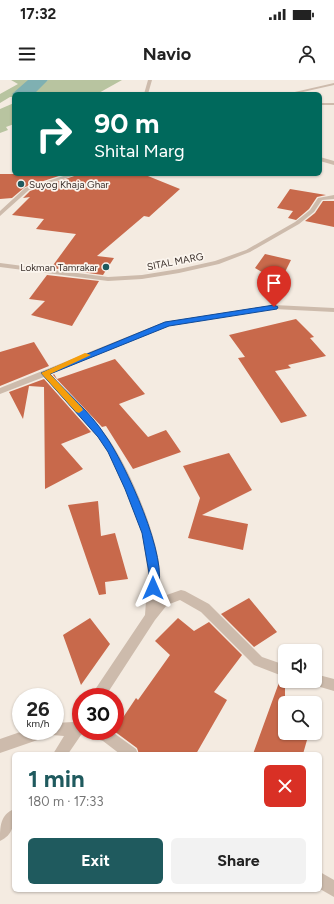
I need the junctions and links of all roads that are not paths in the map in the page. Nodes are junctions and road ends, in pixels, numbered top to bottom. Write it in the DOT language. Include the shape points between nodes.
graph roads {
  1 [pos="150,80"];
  2 [pos="334,84"];
  3 [pos="147,92"];
  4 [pos="297,92"];
  5 [pos="322,104"];
  6 [pos="334,104"];
  7 [pos="322,160"];
  8 [pos="334,163"];
  9 [pos="69,176"];
  10 [pos="334,197"];
  11 [pos="0,214"];
  12 [pos="0,265"];
  13 [pos="334,310"];
  14 [pos="45,373"];
  15 [pos="0,391"];
  16 [pos="151,616"];
  17 [pos="278,668"];
  18 [pos="322,682"];
  19 [pos="334,686"];
  20 [pos="103,688"];
  21 [pos="72,737"];
  22 [pos="15,740"];
  23 [pos="112,740"];
  24 [pos="0,746"];
  25 [pos="61,752"];
  26 [pos="128,752"];
  27 [pos="12,818"];
  28 [pos="0,833"];
  29 [pos="322,881"];
  30 [pos="334,889"];
  1 -- 3 [label="street"];
  2 -- 4 [label="street"];
  5 -- 6 [label="street"];
  7 -- 8 [label="street"];
  9 -- 11 [label="street" via="27,189"];
  10 -- 12 [label="street, SITAL MARG" via="320,199 312,211 297,223 248,251 217,263 179,271 108,279"];
  13 -- 14 [label="street" via="274,307 167,324"];
  14 -- 15 [label="street"];
  14 -- 16 [label="street" via="101,435 112,451 130,489 147,533 154,573"];
  16 -- 17 [label="street" via="163,601 181,595 205,608 258,661"];
  16 -- 20 [label="street"];
  18 -- 19 [label="street"];
  21 -- 25 [label="street"];
  22 -- 24 [label="street"];
  23 -- 26 [label="street"];
  27 -- 28 [label="street"];
  29 -- 30 [label="street"];
}
